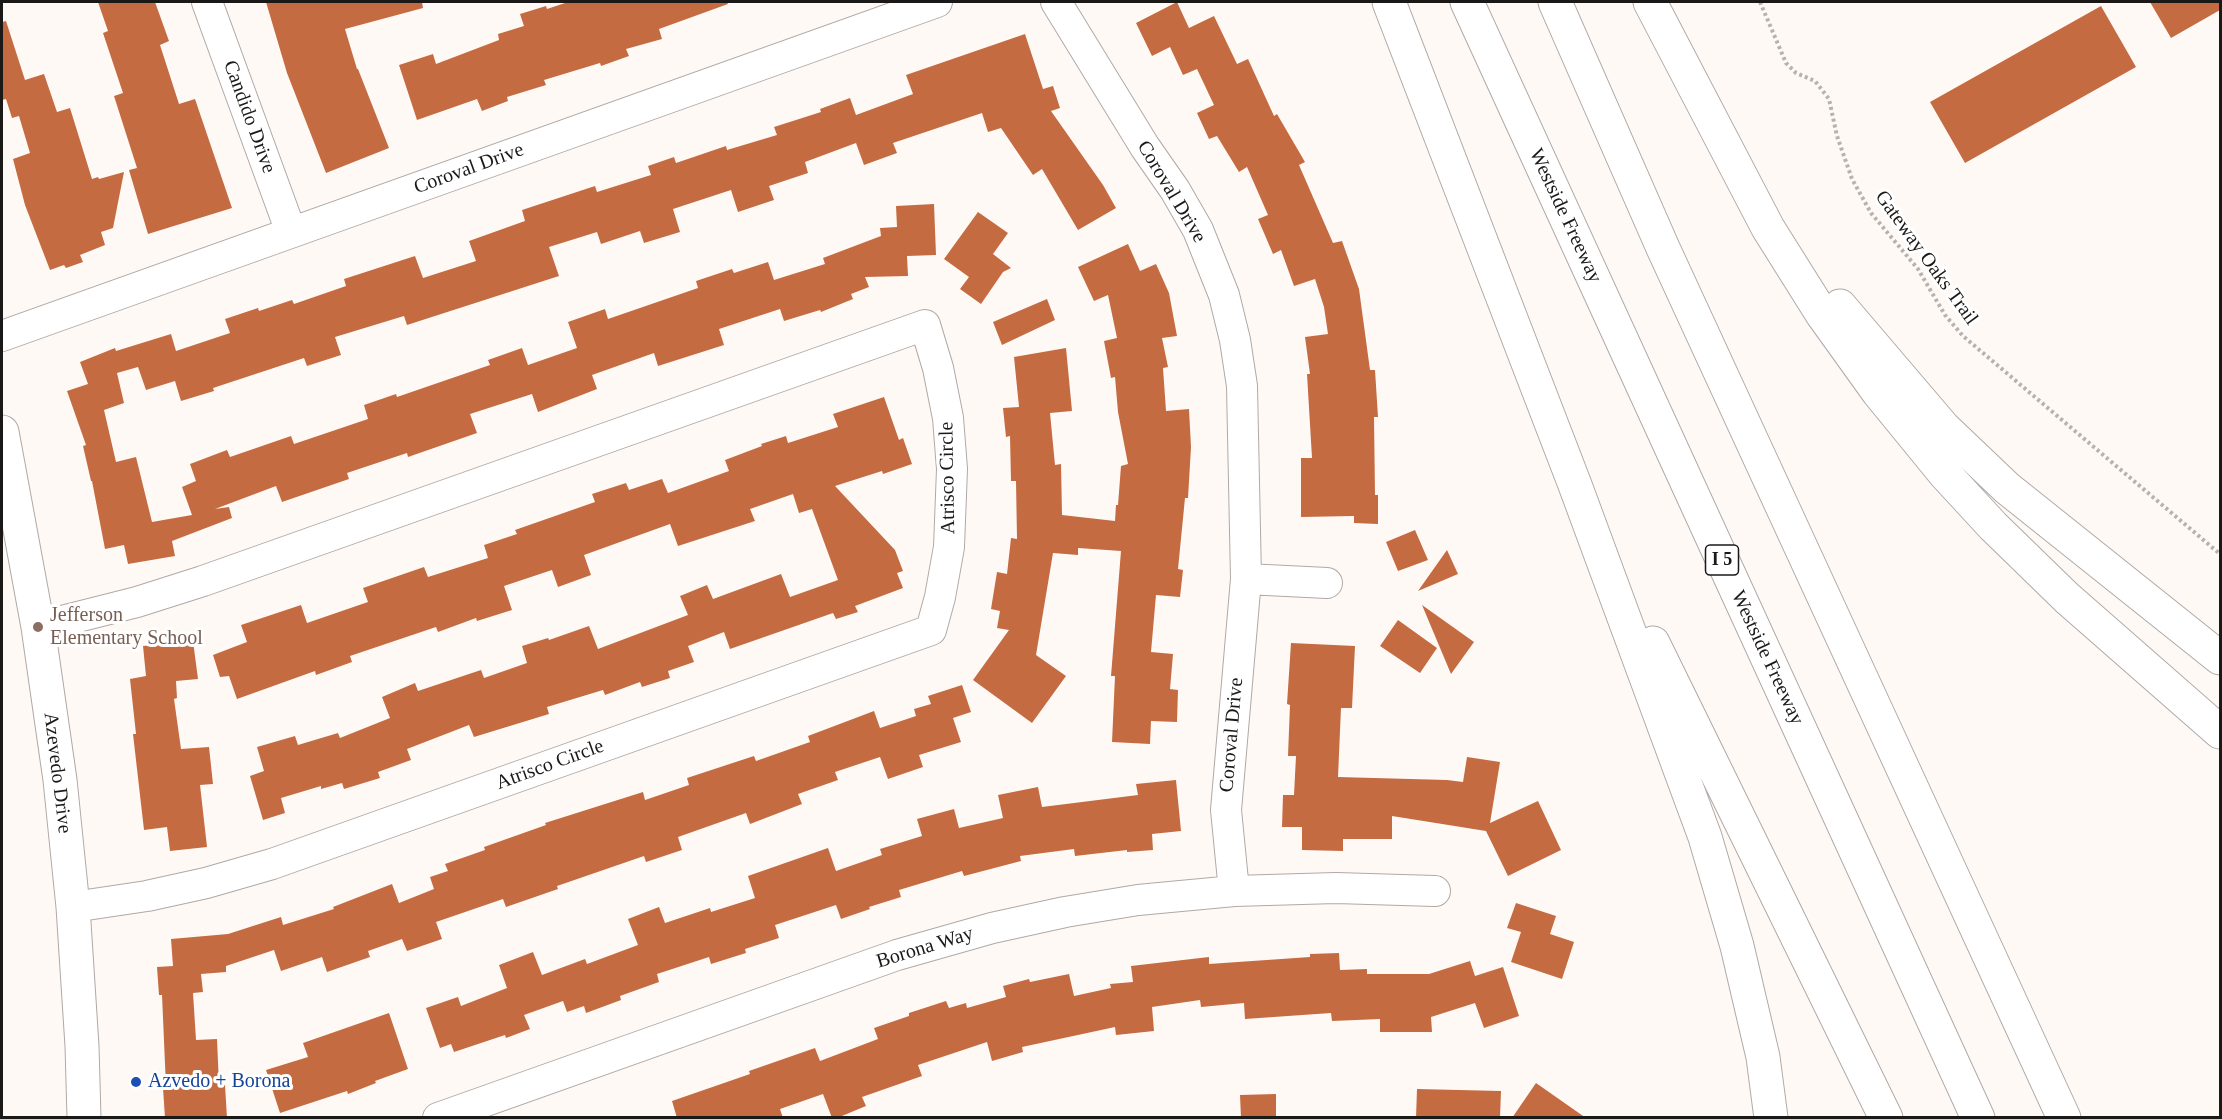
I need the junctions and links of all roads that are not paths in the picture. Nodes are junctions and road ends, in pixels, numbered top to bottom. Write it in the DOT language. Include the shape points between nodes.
graph roads {
  1 [pos="207,2"];
  2 [pos="937,2"];
  3 [pos="1056,2"];
  4 [pos="1389,2"];
  5 [pos="1467,2"];
  6 [pos="1555,2"];
  7 [pos="1650,2"];
  8 [pos="1768,228"];
  9 [pos="291,232"];
  10 [pos="2,336"];
  11 [pos="2,432"];
  12 [pos="1575,485"];
  13 [pos="1246,579"];
  14 [pos="1327,583"];
  15 [pos="38,627"];
  16 [pos="2220,658"];
  17 [pos="2220,732"];
  18 [pos="1234,891"];
  19 [pos="1435,891"];
  20 [pos="73,907"];
  21 [pos="84,1118"];
  22 [pos="438,1118"];
  23 [pos="1771,1118"];
  24 [pos="1886,1118"];
  25 [pos="1978,1118"];
  26 [pos="2064,1118"];
  1 -- 9 [label="street, Candido Drive"];
  2 -- 9 [label="street, Coroval Drive"];
  3 -- 13 [label="street, Coroval Drive" via="1198,230 1224,295 1242,386"];
  4 -- 12 [label="main road"];
  5 -- 25 [label="main road, Westside Freeway / I 5"];
  6 -- 26 [label="main road" via="1663,248"];
  7 -- 8 [label="main road"];
  8 -- 16 [label="main road" via="1861,329 1944,428 2007,488"];
  8 -- 17 [label="main road" via="1822,314 1878,392 1945,474 2067,598"];
  9 -- 10 [label="street, Coroval Drive"];
  11 -- 15 [label="main road, Azevedo Drive"];
  12 -- 23 [label="main road" via="1705,837 1737,946 1762,1057"];
  12 -- 24 [label="main road"];
  13 -- 14 [label="street"];
  13 -- 18 [label="street, Coroval Drive" via="1226,810"];
  15 -- 20 [label="main road, Azevedo Drive"];
  15 -- 20 [label="street, Atrisco Circle" via="202,581 925,325 948,418 952,469 949,547 930,630 272,864 157,894"];
  18 -- 19 [label="street, Borona Way"];
  18 -- 22 [label="street, Borona Way" via="1065,912 907,952"];
  20 -- 21 [label="main road, Azevedo Drive"];
}
